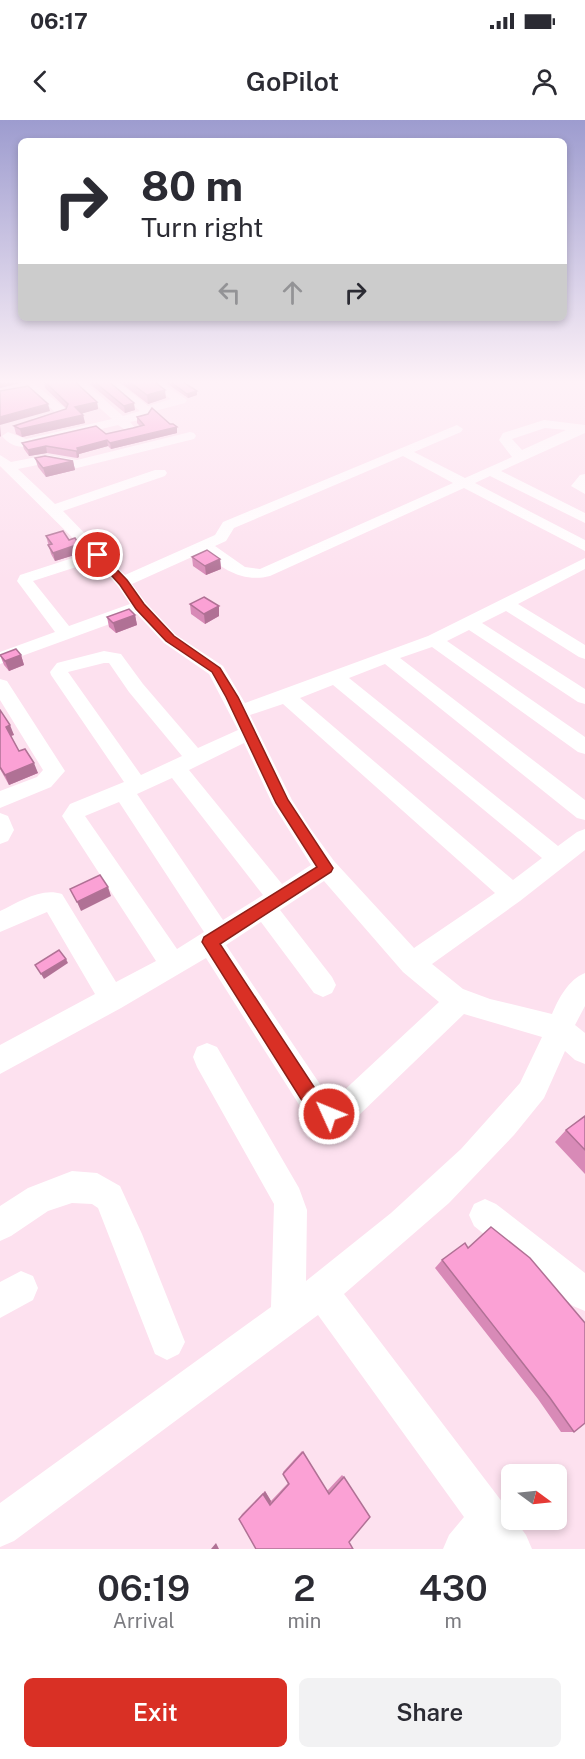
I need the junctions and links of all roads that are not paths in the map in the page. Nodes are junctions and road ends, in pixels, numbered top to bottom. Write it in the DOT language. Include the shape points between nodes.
graph roads {
  1 [pos="144,447"];
  2 [pos="414,447"];
  3 [pos="511,447"];
  4 [pos="541,447"];
  5 [pos="403,451"];
  6 [pos="520,456"];
  7 [pos="4,463"];
  8 [pos="490,471"];
  9 [pos="160,473"];
  10 [pos="585,478"];
  11 [pos="464,483"];
  12 [pos="585,490"];
  13 [pos="53,510"];
  14 [pos="581,514"];
  15 [pos="205,546"];
  16 [pos="585,546"];
  17 [pos="98,555"];
  18 [pos="585,563"];
  19 [pos="123,582"];
  20 [pos="506,604"];
  21 [pos="140,607"];
  22 [pos="470,623"];
  23 [pos="66,634"];
  24 [pos="434,640"];
  25 [pos="585,653"];
  26 [pos="387,657"];
  27 [pos="0,658"];
  28 [pos="335,677"];
  29 [pos="0,685"];
  30 [pos="286,696"];
  31 [pos="585,698"];
  32 [pos="238,712"];
  33 [pos="248,733"];
  34 [pos="585,747"];
  35 [pos="196,759"];
  36 [pos="175,768"];
  37 [pos="130,788"];
  38 [pos="0,800"];
  39 [pos="585,812"];
  40 [pos="0,822"];
  41 [pos="0,835"];
  42 [pos="585,838"];
  43 [pos="557,858"];
  44 [pos="326,868"];
  45 [pos="512,894"];
  46 [pos="272,903"];
  47 [pos="0,922"];
  48 [pos="215,939"];
  49 [pos="412,964"];
  50 [pos="173,965"];
  51 [pos="323,985"];
  52 [pos="112,999"];
  53 [pos="460,1000"];
  54 [pos="576,1006"];
  55 [pos="585,1050"];
  56 [pos="207,1057"];
  57 [pos="0,1060"];
  58 [pos="485,1215"];
  59 [pos="0,1225"];
  60 [pos="321,1291"];
  61 [pos="585,1294"];
  62 [pos="288,1316"];
  63 [pos="166,1342"];
  64 [pos="489,1517"];
  65 [pos="0,1527"];
  66 [pos="463,1549"];
  67 [pos="512,1549"];
  1 -- 7 [label="street" via="77,464 47,459"];
  2 -- 5 [label="street"];
  3 -- 6 [label="street"];
  4 -- 6 [label="street"];
  5 -- 11 [label="street"];
  5 -- 15 [label="street" via="228,525 221,538"];
  6 -- 8 [label="street"];
  7 -- 13 [label="street"];
  8 -- 11 [label="street"];
  8 -- 14 [label="street"];
  9 -- 13 [label="street"];
  10 -- 12 [label="street" via="578,486"];
  11 -- 15 [label="street" via="258,575 238,571"];
  11 -- 16 [label="street"];
  13 -- 17 [label="street"];
  15 -- 19 [label="street"];
  17 -- 19 [label="street"];
  17 -- 23 [label="street" via="26,578"];
  18 -- 20 [label="street"];
  19 -- 21 [label="street"];
  20 -- 22 [label="street"];
  20 -- 25 [label="street"];
  21 -- 23 [label="street"];
  21 -- 32 [label="street" via="170,639 216,670"];
  22 -- 24 [label="street"];
  22 -- 31 [label="street"];
  23 -- 27 [label="street"];
  24 -- 26 [label="street"];
  24 -- 34 [label="street"];
  26 -- 28 [label="street"];
  26 -- 39 [label="street"];
  28 -- 30 [label="street"];
  28 -- 43 [label="street"];
  29 -- 38 [label="street" via="55,771 44,782"];
  30 -- 32 [label="street"];
  30 -- 45 [label="street"];
  32 -- 33 [label="street"];
  33 -- 35 [label="street"];
  33 -- 44 [label="street" via="283,803"];
  35 -- 36 [label="street"];
  35 -- 37 [label="street" via="115,658 63,667 58,672"];
  36 -- 37 [label="street"];
  36 -- 46 [label="street"];
  37 -- 48 [label="street"];
  37 -- 50 [label="street" via="78,810 73,819"];
  40 -- 41 [label="street"];
  42 -- 43 [label="street"];
  43 -- 45 [label="street"];
  44 -- 46 [label="street"];
  44 -- 49 [label="street"];
  45 -- 49 [label="street"];
  46 -- 48 [label="street"];
  46 -- 51 [label="street"];
  47 -- 52 [label="street" via="53,901"];
  48 -- 50 [label="street"];
  48 -- 53 [label="street" via="308,1093 329,1114 348,1106"];
  49 -- 53 [label="street"];
  50 -- 52 [label="street"];
  52 -- 57 [label="street"];
  53 -- 54 [label="street" via="490,1011"];
  54 -- 55 [label="street"];
  54 -- 60 [label="street" via="537,1083 505,1124 447,1184"];
  56 -- 62 [label="street" via="288,1199"];
  58 -- 61 [label="street"];
  59 -- 63 [label="street" via="39,1199 72,1187 97,1189 109,1197"];
  60 -- 62 [label="street"];
  60 -- 64 [label="street"];
  62 -- 65 [label="street"];
  64 -- 66 [label="street"];
  64 -- 67 [label="street"];
}
